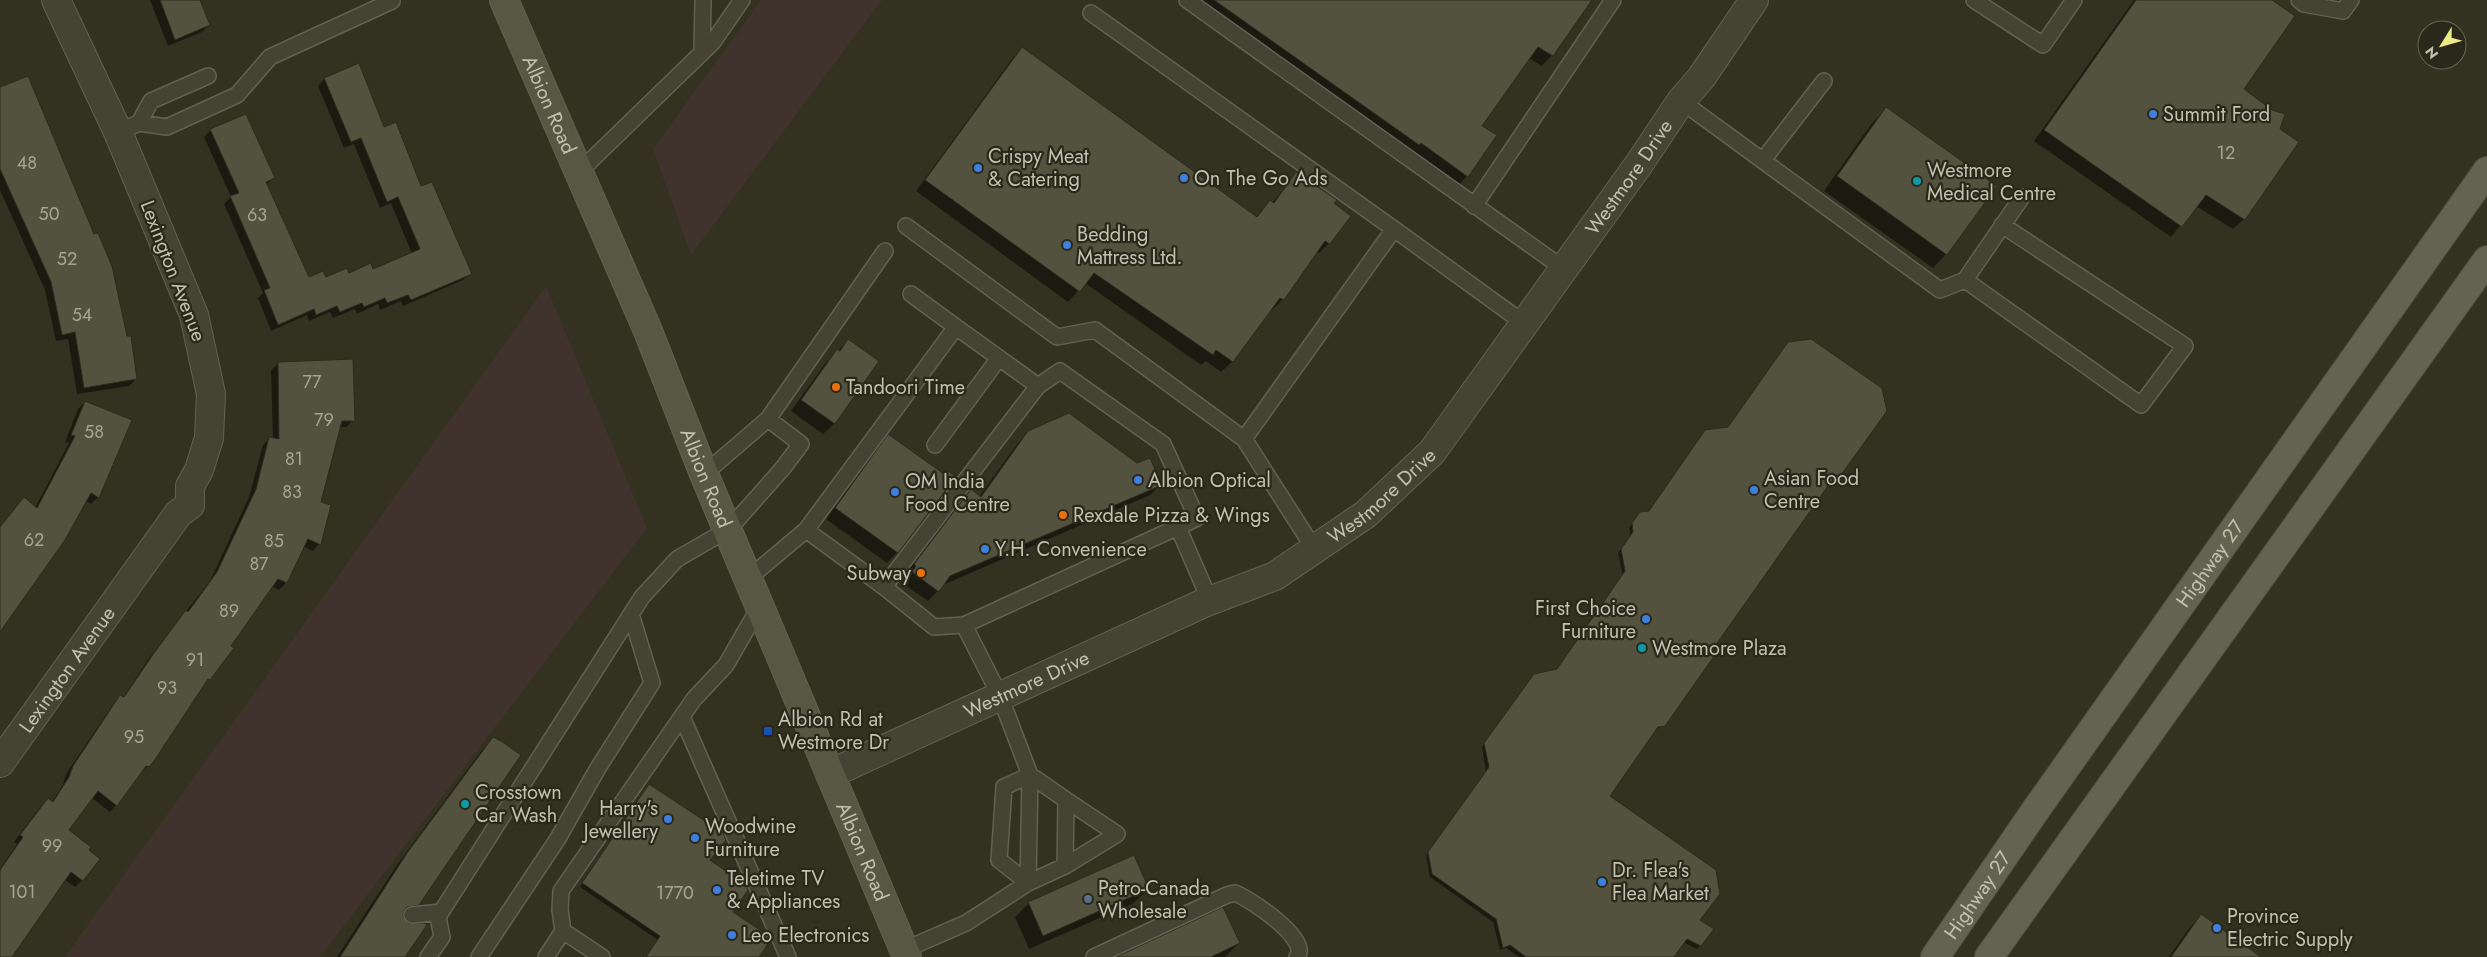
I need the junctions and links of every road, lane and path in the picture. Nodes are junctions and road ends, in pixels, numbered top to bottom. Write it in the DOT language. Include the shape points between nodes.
graph roads {
  1 [pos="56,0"];
  2 [pos="504,0"];
  3 [pos="703,0"];
  4 [pos="742,0"];
  5 [pos="1187,0"];
  6 [pos="1613,0"];
  7 [pos="1754,0"];
  8 [pos="1974,0"];
  9 [pos="2074,0"];
  10 [pos="2299,0"];
  11 [pos="2351,0"];
  12 [pos="392,1"];
  13 [pos="1092,14"];
  14 [pos="702,53"];
  15 [pos="208,76"];
  16 [pos="1824,82"];
  17 [pos="1681,101"];
  18 [pos="128,127"];
  19 [pos="1763,160"];
  20 [pos="2487,171"];
  21 [pos="579,172"];
  22 [pos="2022,197"];
  23 [pos="1474,206"];
  24 [pos="2002,225"];
  25 [pos="906,226"];
  26 [pos="1394,229"];
  27 [pos="885,251"];
  28 [pos="2487,260"];
  29 [pos="1564,270"];
  30 [pos="1965,280"];
  31 [pos="912,294"];
  32 [pos="1525,324"];
  33 [pos="956,326"];
  34 [pos="999,358"];
  35 [pos="1038,386"];
  36 [pos="768,419"];
  37 [pos="1244,439"];
  38 [pos="935,445"];
  39 [pos="704,474"];
  40 [pos="1178,526"];
  41 [pos="729,529"];
  42 [pos="806,530"];
  43 [pos="1315,550"];
  44 [pos="749,578"];
  45 [pos="884,587"];
  46 [pos="1210,601"];
  47 [pos="760,606"];
  48 [pos="631,614"];
  49 [pos="964,625"];
  50 [pos="1000,696"];
  51 [pos="682,717"];
  52 [pos="0,763"];
  53 [pos="830,774"];
  54 [pos="1030,775"];
  55 [pos="1066,800"];
  56 [pos="1065,866"];
  57 [pos="1028,883"];
  58 [pos="442,912"];
  59 [pos="412,915"];
  60 [pos="563,931"];
  61 [pos="905,953"];
  62 [pos="428,957"];
  63 [pos="479,957"];
  64 [pos="546,957"];
  65 [pos="602,957"];
  66 [pos="788,957"];
  67 [pos="1094,957"];
  68 [pos="1297,957"];
  69 [pos="1935,957"];
  70 [pos="1989,957"];
  1 -- 18 [label="street, Lexington Avenue"];
  2 -- 21 [label="main road, Albion Road"];
  3 -- 14 [label="lane"];
  4 -- 14 [label="lane"];
  5 -- 23 [label="lane"];
  6 -- 23 [label="lane"];
  7 -- 17 [label="street, Westmore Drive" via="1701,78"];
  8 -- 9 [label="lane" via="2043,45"];
  10 -- 11 [label="lane" via="2304,4 2343,11"];
  12 -- 18 [label="lane" via="270,57 237,95 167,127"];
  13 -- 26 [label="lane"];
  14 -- 21 [label="lane"];
  15 -- 18 [label="lane" via="151,101"];
  16 -- 19 [label="lane"];
  17 -- 19 [label="lane"];
  17 -- 29 [label="street, Westmore Drive"];
  18 -- 52 [label="street, Lexington Avenue" via="194,315 211,394 209,438 190,486 190,505 178,514"];
  19 -- 30 [label="lane" via="1940,290"];
  20 -- 69 [label="main road, Highway 27"];
  21 -- 39 [label="main road, Albion Road" via="648,331"];
  22 -- 24 [label="lane"];
  23 -- 29 [label="lane"];
  24 -- 30 [label="lane"];
  24 -- 30 [label="lane" via="2185,346 2141,405"];
  25 -- 37 [label="lane" via="1057,337 1095,330"];
  26 -- 32 [label="lane"];
  26 -- 37 [label="lane"];
  27 -- 36 [label="lane"];
  28 -- 70 [label="main road"];
  29 -- 32 [label="street, Westmore Drive"];
  31 -- 33 [label="lane"];
  32 -- 43 [label="street, Westmore Drive" via="1432,452 1366,514"];
  33 -- 34 [label="lane"];
  33 -- 42 [label="lane"];
  34 -- 35 [label="lane"];
  34 -- 38 [label="lane"];
  35 -- 40 [label="lane" via="1060,371 1163,444 1197,518"];
  35 -- 45 [label="lane"];
  36 -- 39 [label="lane"];
  36 -- 41 [label="lane" via="801,444"];
  37 -- 43 [label="lane"];
  39 -- 41 [label="main road, Albion Road"];
  40 -- 46 [label="lane"];
  40 -- 49 [label="lane"];
  41 -- 44 [label="main road, Albion Road"];
  41 -- 48 [label="lane" via="678,560 642,597"];
  42 -- 44 [label="lane"];
  42 -- 45 [label="lane"];
  43 -- 46 [label="street, Westmore Drive" via="1276,576"];
  44 -- 47 [label="main road, Albion Road"];
  45 -- 49 [label="lane" via="934,627"];
  46 -- 50 [label="street, Westmore Drive"];
  47 -- 51 [label="lane" via="726,664"];
  47 -- 53 [label="main road, Albion Road"];
  48 -- 58 [label="lane"];
  48 -- 63 [label="lane" via="652,684 557,840"];
  49 -- 50 [label="lane"];
  50 -- 53 [label="street, Westmore Drive"];
  50 -- 54 [label="lane"];
  51 -- 60 [label="lane" via="561,891"];
  51 -- 66 [label="lane"];
  53 -- 61 [label="main road, Albion Road"];
  54 -- 55 [label="lane"];
  54 -- 57 [label="lane"];
  54 -- 57 [label="lane" via="1004,787 999,860"];
  55 -- 56 [label="lane"];
  55 -- 56 [label="lane" via="1117,834"];
  56 -- 57 [label="lane"];
  57 -- 61 [label="lane" via="966,923"];
  58 -- 59 [label="lane"];
  58 -- 62 [label="lane" via="438,917 442,937"];
  60 -- 64 [label="lane"];
  60 -- 65 [label="lane"];
  67 -- 68 [label="lane" via="1235,893 1292,933 1299,946"];
}
